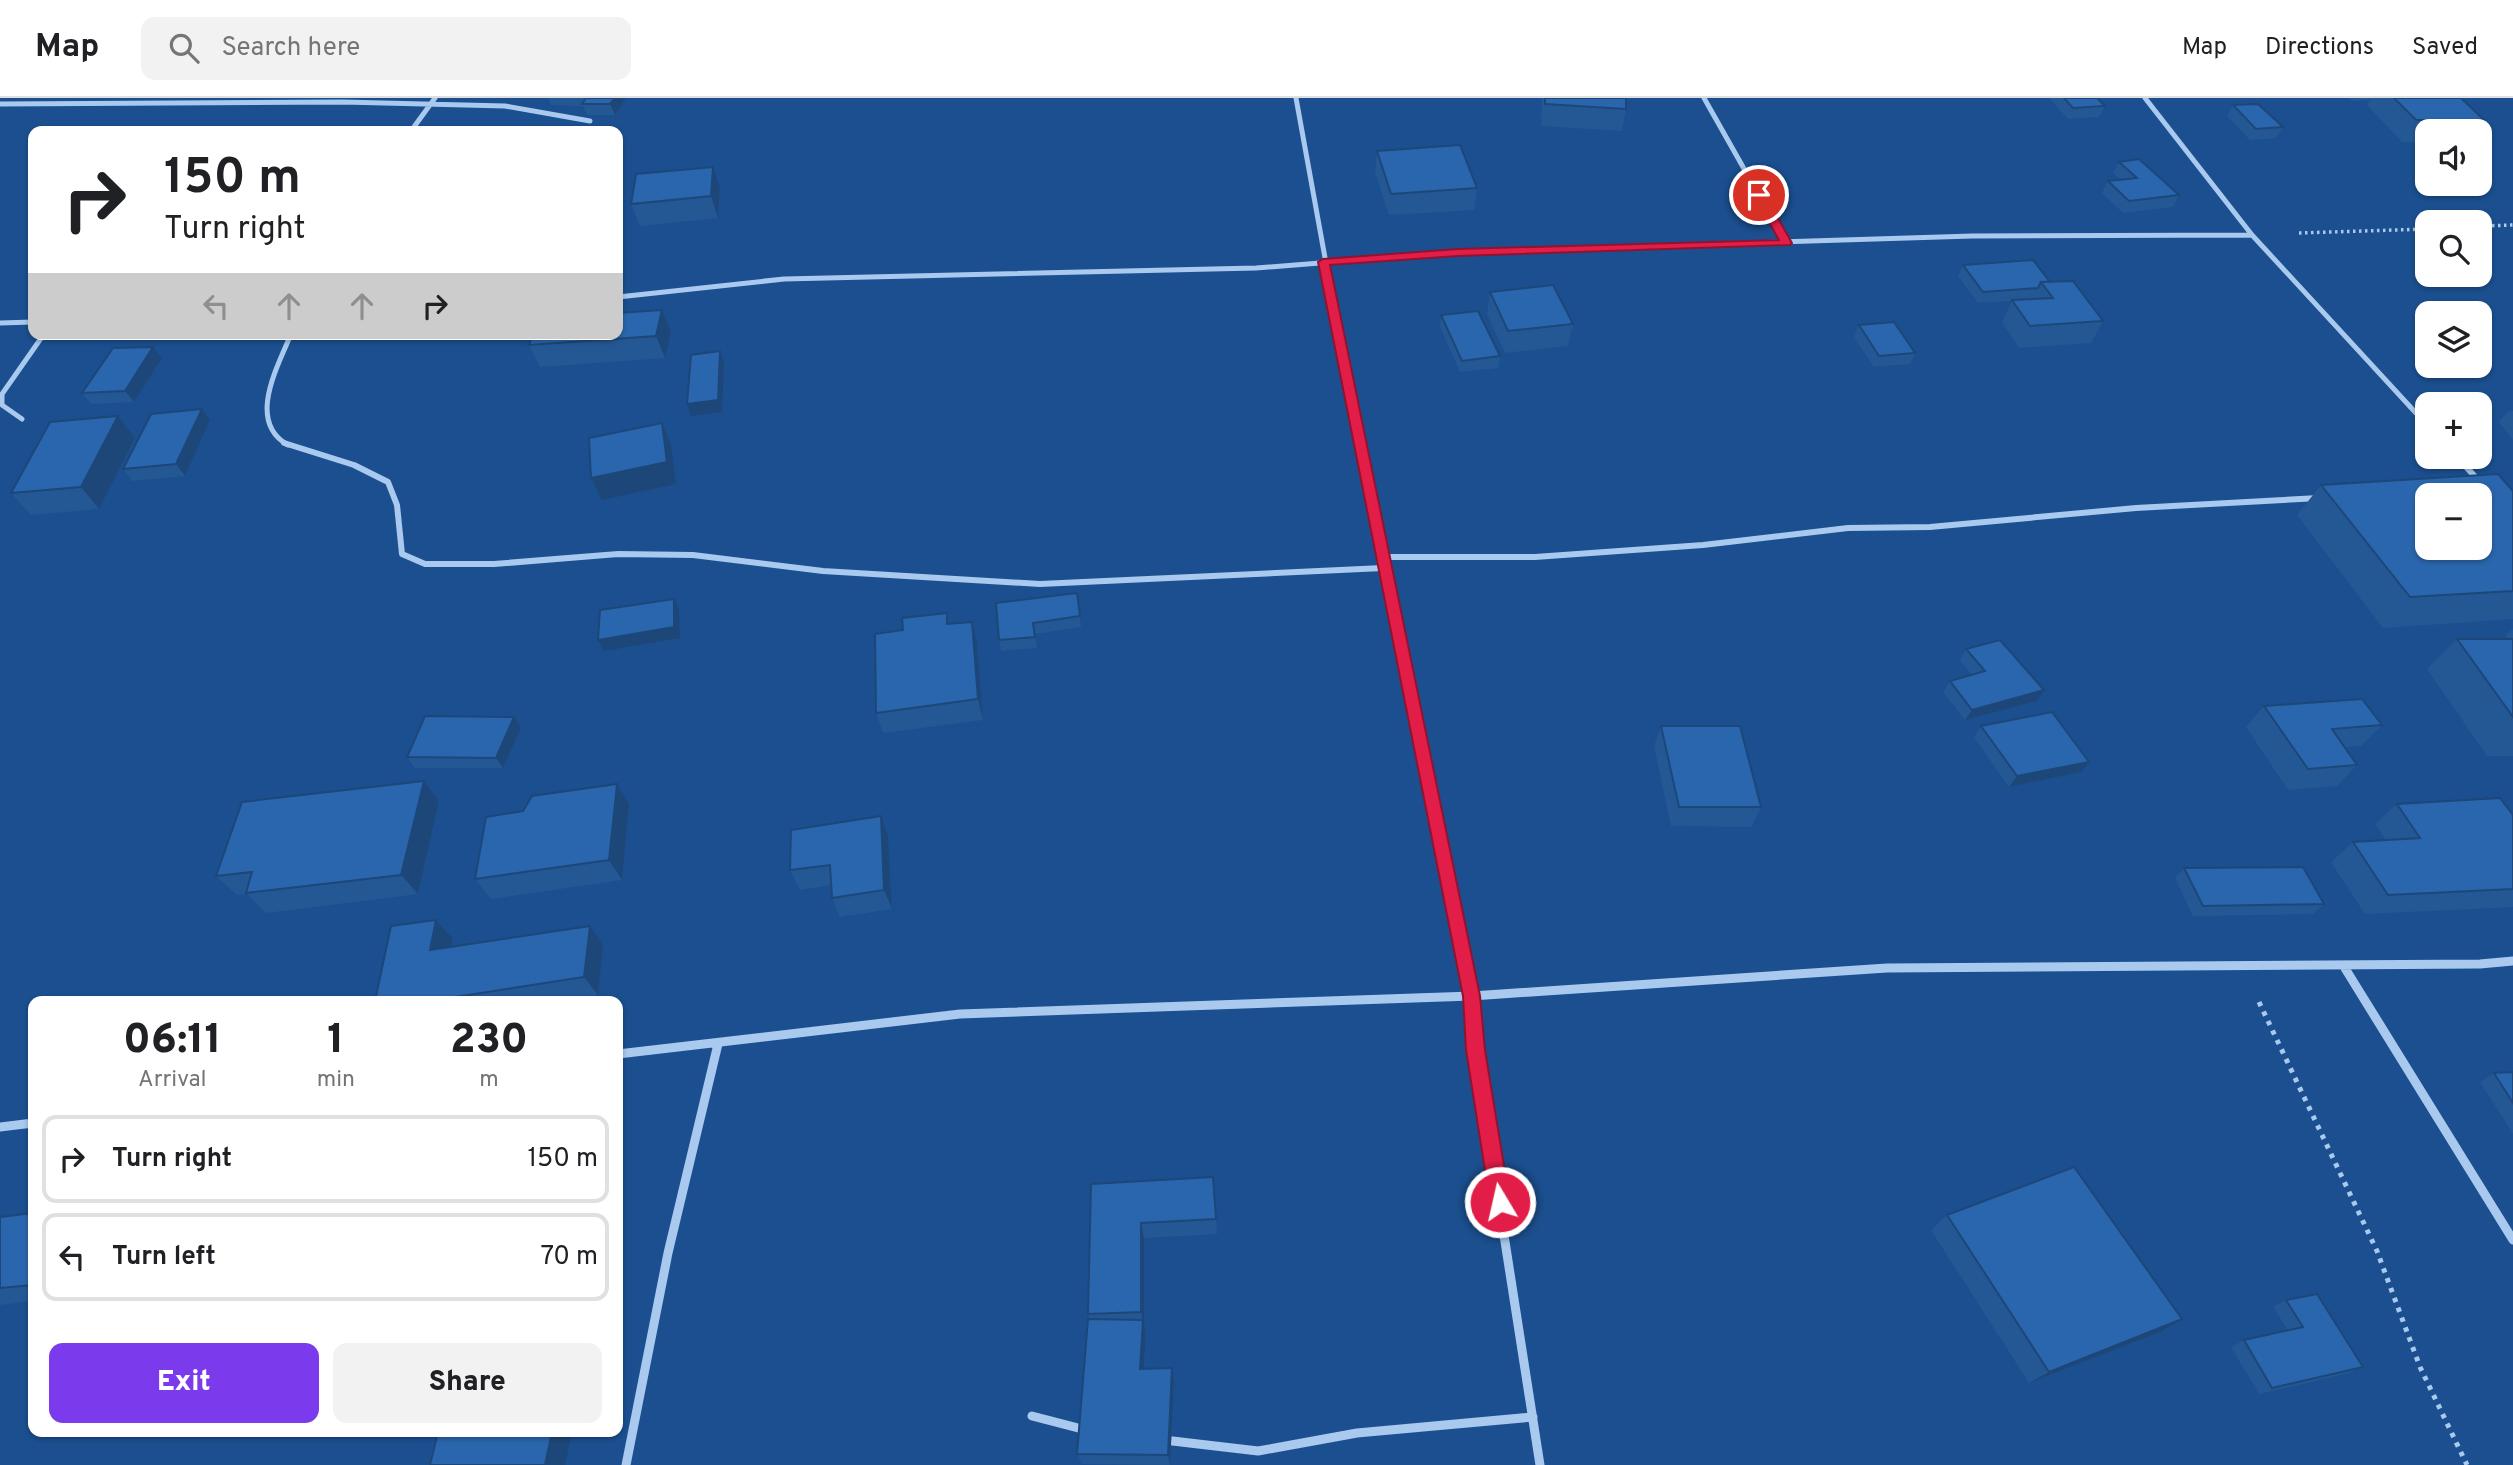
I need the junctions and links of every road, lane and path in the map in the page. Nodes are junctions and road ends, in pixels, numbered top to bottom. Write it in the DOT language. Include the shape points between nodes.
graph roads {
  1 [pos="435,98"];
  2 [pos="1296,98"];
  3 [pos="1704,98"];
  4 [pos="2145,98"];
  5 [pos="0,104"];
  6 [pos="431,104"];
  7 [pos="590,121"];
  8 [pos="415,126"];
  9 [pos="2513,225"];
  10 [pos="2492,226"];
  11 [pos="2415,229"];
  12 [pos="2252,235"];
  13 [pos="1786,243"];
  14 [pos="1323,262"];
  15 [pos="623,296"];
  16 [pos="28,322"];
  17 [pos="0,323"];
  18 [pos="40,340"];
  19 [pos="289,340"];
  20 [pos="2415,412"];
  21 [pos="22,419"];
  22 [pos="2468,469"];
  23 [pos="2480,482"];
  24 [pos="2474,483"];
  25 [pos="2328,497"];
  26 [pos="1381,557"];
  27 [pos="1383,568"];
  28 [pos="2513,961"];
  29 [pos="2343,965"];
  30 [pos="2243,966"];
  31 [pos="1472,996"];
  32 [pos="718,1044"];
  33 [pos="623,1054"];
  34 [pos="28,1124"];
  35 [pos="0,1127"];
  36 [pos="2513,1240"];
  37 [pos="1032,1416"];
  38 [pos="1533,1418"];
  39 [pos="1091,1431"];
  40 [pos="1156,1439"];
  41 [pos="626,1465"];
  42 [pos="1540,1465"];
  43 [pos="2468,1465"];
  1 -- 6 [label="street"];
  2 -- 14 [label="street"];
  3 -- 13 [label="street"];
  4 -- 12 [label="street"];
  5 -- 6 [label="street"];
  6 -- 7 [label="street" via="517,107"];
  6 -- 8 [label="street"];
  9 -- 10 [label="path"];
  11 -- 12 [label="path"];
  12 -- 13 [label="street" via="1972,236"];
  12 -- 20 [label="street"];
  13 -- 14 [label="street" via="1458,252"];
  14 -- 15 [label="street" via="1256,268 784,279"];
  14 -- 26 [label="street"];
  16 -- 17 [label="street"];
  18 -- 21 [label="street" via="2,394 2,405"];
  19 -- 27 [label="street" via="269,390 267,426 290,447 330,455 388,482 397,502 402,554 425,564 494,564 618,554 693,555 823,571 1040,584"];
  22 -- 23 [label="street"];
  23 -- 24 [label="street"];
  25 -- 26 [label="street" via="1930,527 1848,528 1703,545 1535,557"];
  26 -- 27 [label="street"];
  27 -- 31 [label="street"];
  28 -- 29 [label="street"];
  29 -- 30 [label="street"];
  29 -- 36 [label="street"];
  30 -- 31 [label="street" via="1887,968"];
  30 -- 43 [label="path" via="2377,1251 2420,1367"];
  31 -- 32 [label="street" via="960,1014"];
  31 -- 38 [label="street" via="1475,1050"];
  32 -- 33 [label="street"];
  32 -- 41 [label="street" via="684,1178"];
  34 -- 35 [label="street"];
  37 -- 39 [label="street"];
  38 -- 40 [label="street" via="1357,1433 1258,1451"];
  38 -- 42 [label="street"];
}
